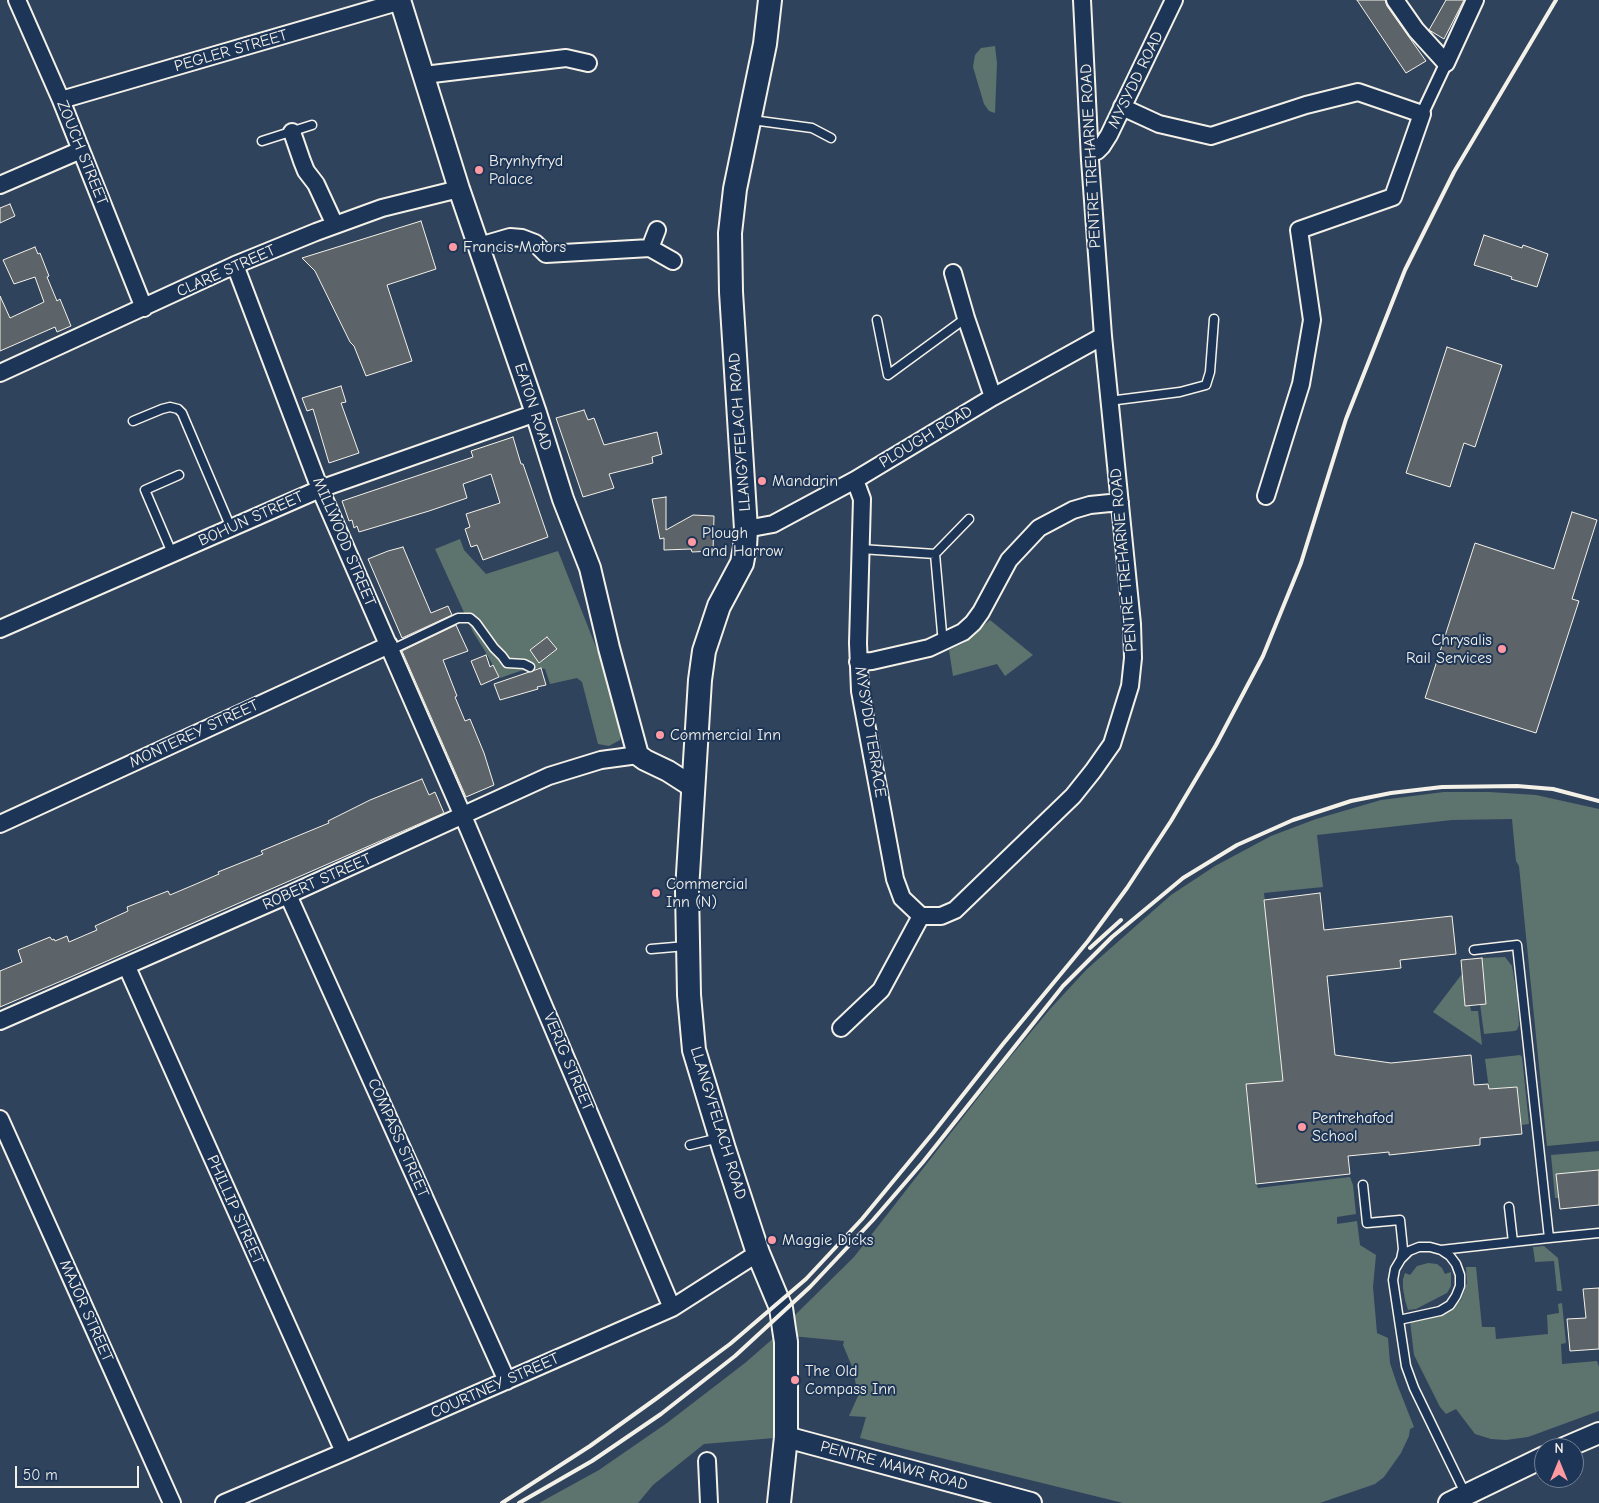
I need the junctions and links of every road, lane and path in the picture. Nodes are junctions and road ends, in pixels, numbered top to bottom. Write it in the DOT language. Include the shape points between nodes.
graph roads {
  1 [pos="17,0"];
  2 [pos="401,0"];
  3 [pos="770,0"];
  4 [pos="1082,0"];
  5 [pos="1174,0"];
  6 [pos="1396,0"];
  7 [pos="1476,0"];
  8 [pos="588,63"];
  9 [pos="1446,63"];
  10 [pos="424,75"];
  11 [pos="61,100"];
  12 [pos="1122,107"];
  13 [pos="1422,114"];
  14 [pos="750,119"];
  15 [pos="312,125"];
  16 [pos="292,132"];
  17 [pos="831,138"];
  18 [pos="262,141"];
  19 [pos="81,150"];
  20 [pos="1090,153"];
  21 [pos="0,185"];
  22 [pos="459,189"];
  23 [pos="335,225"];
  24 [pos="657,230"];
  25 [pos="479,246"];
  26 [pos="650,248"];
  27 [pos="673,261"];
  28 [pos="235,265"];
  29 [pos="953,272"];
  30 [pos="144,308"];
  31 [pos="966,318"];
  32 [pos="1214,319"];
  33 [pos="876,320"];
  34 [pos="1103,336"];
  35 [pos="0,373"];
  36 [pos="993,397"];
  37 [pos="1108,401"];
  38 [pos="536,413"];
  39 [pos="132,421"];
  40 [pos="179,475"];
  41 [pos="855,480"];
  42 [pos="320,489"];
  43 [pos="1266,496"];
  44 [pos="1120,502"];
  45 [pos="969,519"];
  46 [pos="231,528"];
  47 [pos="746,529"];
  48 [pos="861,549"];
  49 [pos="172,553"];
  50 [pos="935,554"];
  51 [pos="0,630"];
  52 [pos="945,642"];
  53 [pos="390,647"];
  54 [pos="858,662"];
  55 [pos="530,667"];
  56 [pos="638,755"];
  57 [pos="693,787"];
  58 [pos="463,816"];
  59 [pos="0,824"];
  60 [pos="288,895"];
  61 [pos="921,916"];
  62 [pos="688,946"];
  63 [pos="651,949"];
  64 [pos="1474,950"];
  65 [pos="127,967"];
  66 [pos="0,1021"];
  67 [pos="841,1028"];
  68 [pos="0,1119"];
  69 [pos="720,1138"];
  70 [pos="690,1145"];
  71 [pos="1363,1185"];
  72 [pos="1509,1207"];
  73 [pos="1599,1233"];
  74 [pos="1549,1238"];
  75 [pos="1513,1242"];
  76 [pos="1441,1250"];
  77 [pos="758,1253"];
  78 [pos="1401,1259"];
  79 [pos="672,1308"];
  80 [pos="1399,1320"];
  81 [pos="507,1382"];
  82 [pos="1599,1433"];
  83 [pos="786,1437"];
  84 [pos="1584,1439"];
  85 [pos="344,1452"];
  86 [pos="707,1461"];
  87 [pos="1534,1462"];
  88 [pos="1461,1500"];
  89 [pos="172,1503"];
  90 [pos="224,1503"];
  91 [pos="709,1503"];
  92 [pos="779,1503"];
  93 [pos="1031,1503"];
  1 -- 11 [label="street, ZOUCH STREET"];
  2 -- 10 [label="street, EATON ROAD"];
  2 -- 11 [label="street, PEGLER STREET"];
  3 -- 14 [label="main road, LLANGYFELACH ROAD"];
  4 -- 20 [label="street, PENTRE TREHARNE ROAD"];
  5 -- 12 [label="street, MYSYDD ROAD"];
  6 -- 9 [label="street" via="1416,30"];
  7 -- 9 [label="street"];
  8 -- 10 [label="street" via="566,58"];
  9 -- 13 [label="street"];
  10 -- 22 [label="street, EATON ROAD"];
  11 -- 19 [label="street, ZOUCH STREET"];
  12 -- 13 [label="street" via="1159,124 1211,136 1358,92"];
  12 -- 20 [label="street, MYSYDD ROAD" via="1102,146"];
  13 -- 43 [label="street" via="1393,197 1299,230 1312,320 1301,384"];
  14 -- 17 [label="lane" via="812,128"];
  14 -- 47 [label="main road, LLANGYFELACH ROAD" via="735,188 730,233"];
  15 -- 16 [label="lane"];
  16 -- 18 [label="lane"];
  16 -- 23 [label="street" via="306,172 316,184"];
  19 -- 21 [label="street"];
  19 -- 30 [label="street, ZOUCH STREET"];
  20 -- 34 [label="street, PENTRE TREHARNE ROAD"];
  22 -- 23 [label="street, CLARE STREET" via="382,208"];
  22 -- 25 [label="street, EATON ROAD"];
  23 -- 28 [label="street, CLARE STREET"];
  24 -- 26 [label="street"];
  25 -- 26 [label="street" via="510,237 534,243 546,254"];
  25 -- 38 [label="street, EATON ROAD"];
  26 -- 27 [label="street"];
  28 -- 30 [label="street, CLARE STREET"];
  28 -- 42 [label="street, MILLWOOD STREET"];
  29 -- 31 [label="street"];
  30 -- 35 [label="street, CLARE STREET"];
  31 -- 33 [label="lane" via="888,376"];
  31 -- 36 [label="street"];
  32 -- 37 [label="lane" via="1206,385 1180,392"];
  34 -- 36 [label="street, PLOUGH ROAD"];
  34 -- 37 [label="street, PENTRE TREHARNE ROAD"];
  36 -- 41 [label="street, PLOUGH ROAD"];
  37 -- 44 [label="street, PENTRE TREHARNE ROAD"];
  38 -- 42 [label="street, BOHUN STREET"];
  38 -- 56 [label="street, EATON ROAD" via="563,499 590,568"];
  39 -- 46 [label="lane" via="162,409 178,409 182,413"];
  40 -- 49 [label="lane" via="145,490"];
  41 -- 47 [label="street, PLOUGH ROAD" via="772,524"];
  41 -- 48 [label="street, MYSYDD TERRACE" via="862,499"];
  42 -- 46 [label="street, BOHUN STREET"];
  42 -- 53 [label="street, MILLWOOD STREET"];
  44 -- 52 [label="street" via="1073,510 1039,528 1009,560 973,623"];
  44 -- 61 [label="street, PENTRE TREHARNE ROAD" via="1133,658 1130,686 1112,744 1073,796 955,910 941,916"];
  45 -- 50 [label="lane"];
  46 -- 49 [label="street, BOHUN STREET"];
  47 -- 57 [label="main road, LLANGYFELACH ROAD" via="742,563 719,606 704,651"];
  48 -- 50 [label="lane"];
  48 -- 54 [label="street, MYSYDD TERRACE"];
  49 -- 51 [label="street, BOHUN STREET"];
  50 -- 52 [label="lane"];
  52 -- 54 [label="street"];
  53 -- 55 [label="lane" via="458,618 470,618 508,663"];
  53 -- 58 [label="street, MILLWOOD STREET"];
  53 -- 59 [label="street, MONTEREY STREET"];
  54 -- 61 [label="street, MYSYDD TERRACE" via="860,690 894,879 902,898"];
  56 -- 57 [label="street"];
  56 -- 58 [label="street, ROBERT STREET" via="601,760 549,776"];
  57 -- 62 [label="main road, LLANGYFELACH ROAD" via="687,890"];
  58 -- 60 [label="street, ROBERT STREET"];
  58 -- 79 [label="street, VERIG STREET"];
  60 -- 65 [label="street, ROBERT STREET"];
  60 -- 81 [label="street, COMPASS STREET"];
  61 -- 67 [label="street" via="886,996"];
  62 -- 63 [label="lane"];
  62 -- 69 [label="main road, LLANGYFELACH ROAD" via="694,1050"];
  64 -- 74 [label="lane" via="1517,945"];
  65 -- 66 [label="street, ROBERT STREET"];
  65 -- 85 [label="street, PHILLIP STREET"];
  68 -- 89 [label="street, MAJOR STREET"];
  69 -- 70 [label="lane"];
  69 -- 77 [label="main road, LLANGYFELACH ROAD"];
  71 -- 78 [label="lane" via="1367,1223 1400,1220"];
  72 -- 75 [label="lane"];
  73 -- 74 [label="lane"];
  74 -- 75 [label="lane"];
  75 -- 76 [label="lane"];
  76 -- 78 [label="lane" via="1419,1247"];
  76 -- 80 [label="lane" via="1450,1256 1460,1275 1456,1296 1440,1311"];
  77 -- 79 [label="street, COURTNEY STREET"];
  77 -- 83 [label="main road, LLANGYFELACH ROAD" via="781,1308 785,1335"];
  78 -- 80 [label="lane" via="1393,1280"];
  79 -- 81 [label="street, COURTNEY STREET"];
  80 -- 88 [label="lane" via="1406,1366"];
  81 -- 85 [label="street, COURTNEY STREET"];
  82 -- 84 [label="street"];
  83 -- 92 [label="main road, LLANGYFELACH ROAD"];
  83 -- 93 [label="street, PENTRE MAWR ROAD"];
  85 -- 90 [label="street, COURTNEY STREET"];
  86 -- 91 [label="street"];
  87 -- 88 [label="street"];
}
